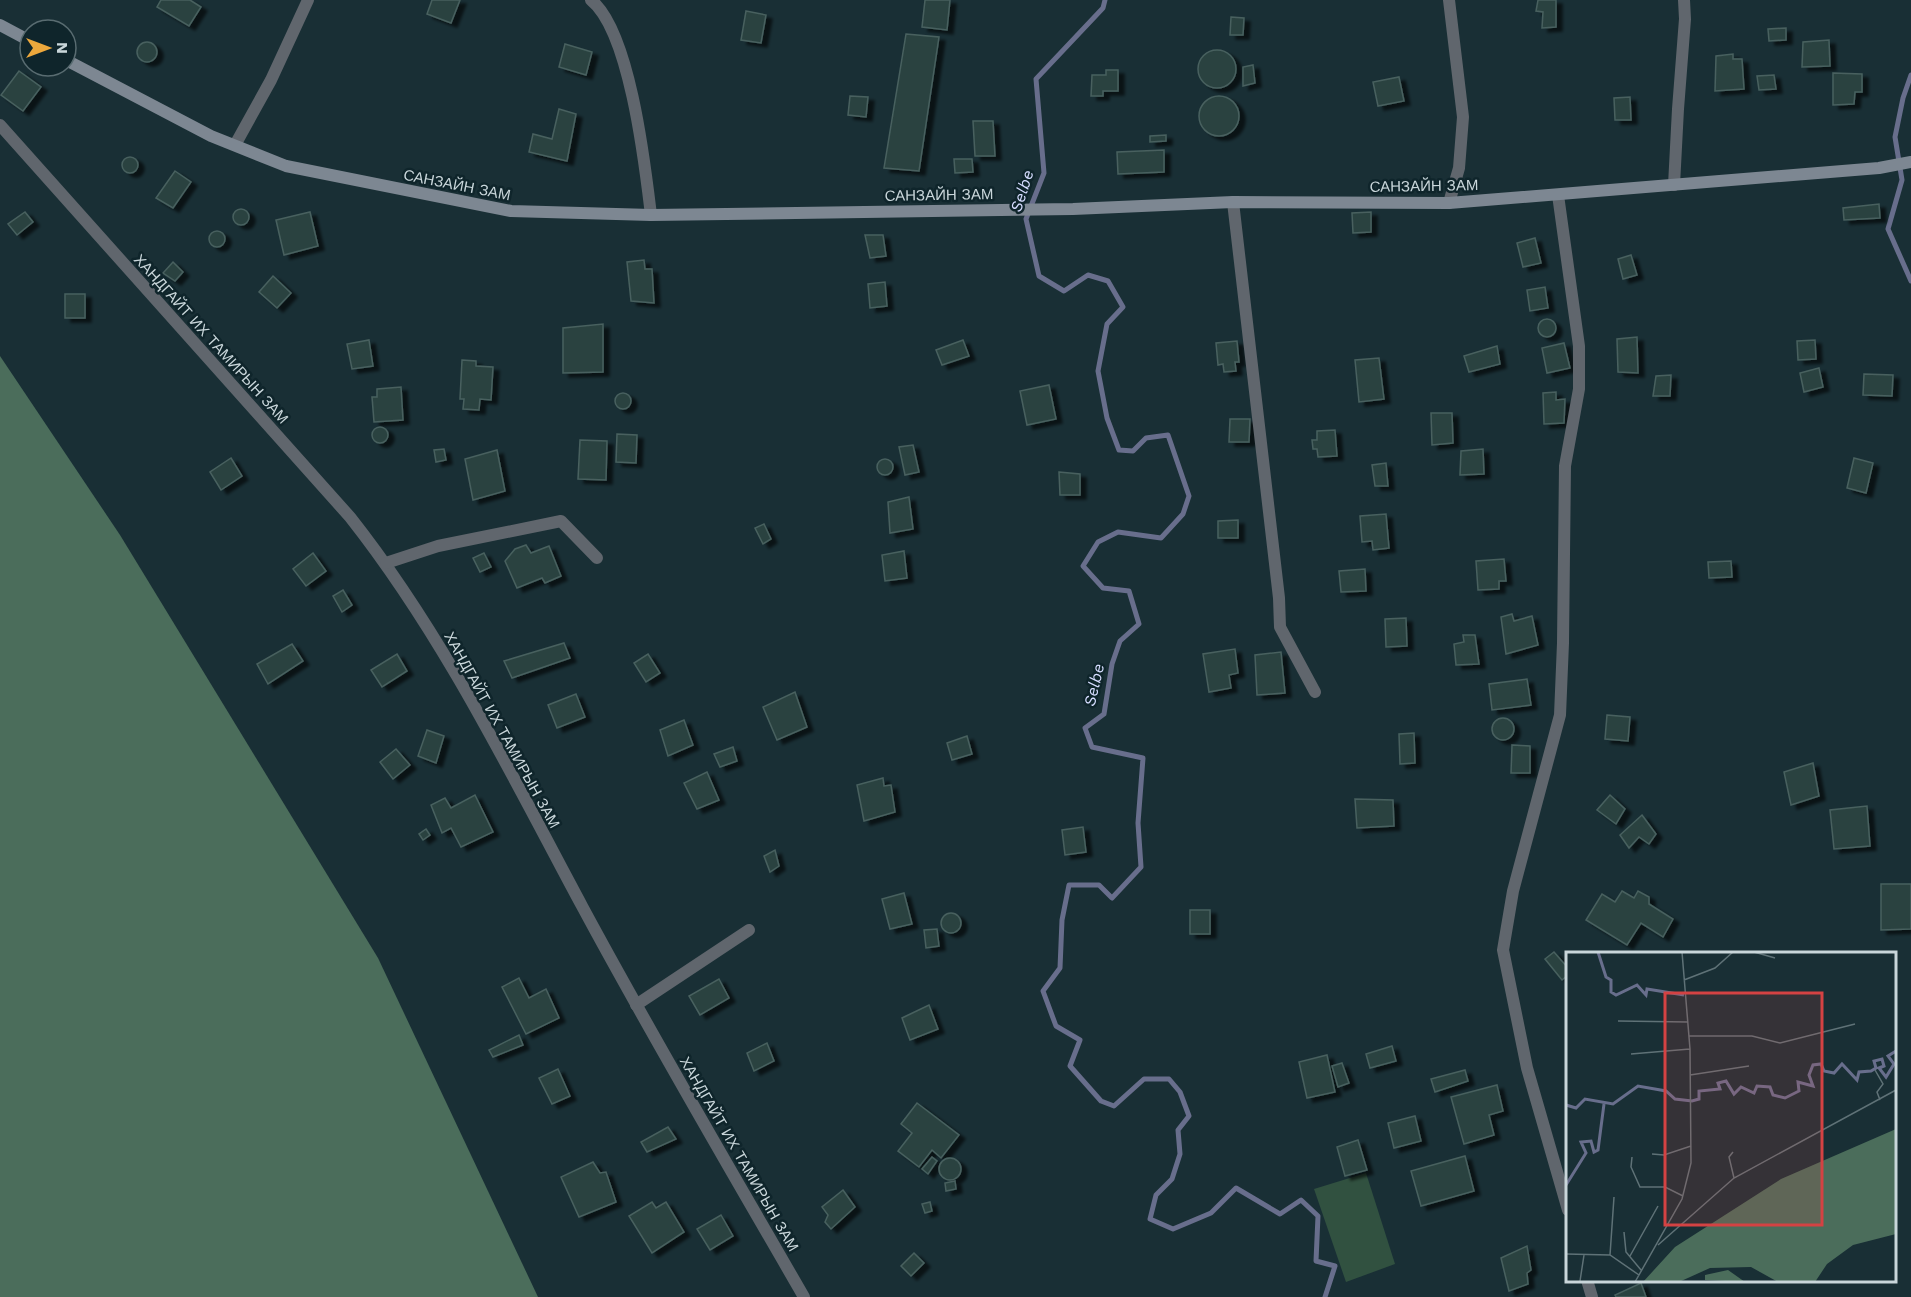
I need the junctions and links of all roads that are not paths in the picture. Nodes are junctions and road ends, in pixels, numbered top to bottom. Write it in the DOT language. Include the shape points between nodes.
graph roads {
  1 [pos="308,0"];
  2 [pos="591,0"];
  3 [pos="1449,0"];
  4 [pos="1684,0"];
  5 [pos="0,25"];
  6 [pos="18,35"];
  7 [pos="78,66"];
  8 [pos="0,125"];
  9 [pos="235,145"];
  10 [pos="1911,162"];
  11 [pos="1674,185"];
  12 [pos="1558,195"];
  13 [pos="1233,201"];
  14 [pos="1449,202"];
  15 [pos="651,215"];
  16 [pos="597,558"];
  17 [pos="386,563"];
  18 [pos="1315,692"];
  19 [pos="749,930"];
  20 [pos="636,1005"];
  21 [pos="1566,1203"];
  22 [pos="1587,1282"];
  23 [pos="804,1297"];
  24 [pos="1592,1297"];
  1 -- 9 [label="street"];
  2 -- 15 [label="street" via="616,36 638,124"];
  3 -- 14 [label="street" via="1463,117 1459,168"];
  4 -- 11 [label="street"];
  5 -- 6 [label="main road"];
  7 -- 9 [label="main road, САНЗАЙН ЗАМ"];
  8 -- 17 [label="street, ХАНДГАЙТ ИХ ТАМИРЫН ЗАМ" via="351,517"];
  9 -- 15 [label="main road, САНЗАЙН ЗАМ" via="286,166 511,212"];
  10 -- 11 [label="main road, САНЗАЙН ЗАМ"];
  11 -- 12 [label="main road, САНЗАЙН ЗАМ"];
  12 -- 14 [label="main road, САНЗАЙН ЗАМ"];
  12 -- 21 [label="street" via="1579,346 1579,389 1565,466 1560,715 1513,891 1503,950 1527,1068"];
  13 -- 14 [label="main road, САНЗАЙН ЗАМ"];
  13 -- 15 [label="main road, САНЗАЙН ЗАМ" via="1073,209"];
  13 -- 18 [label="street" via="1280,627"];
  16 -- 17 [label="street" via="561,521 438,546"];
  17 -- 20 [label="street, ХАНДГАЙТ ИХ ТАМИРЫН ЗАМ" via="461,683"];
  19 -- 20 [label="street"];
  20 -- 23 [label="street, ХАНДГАЙТ ИХ ТАМИРЫН ЗАМ"];
  22 -- 24 [label="street"];
}
